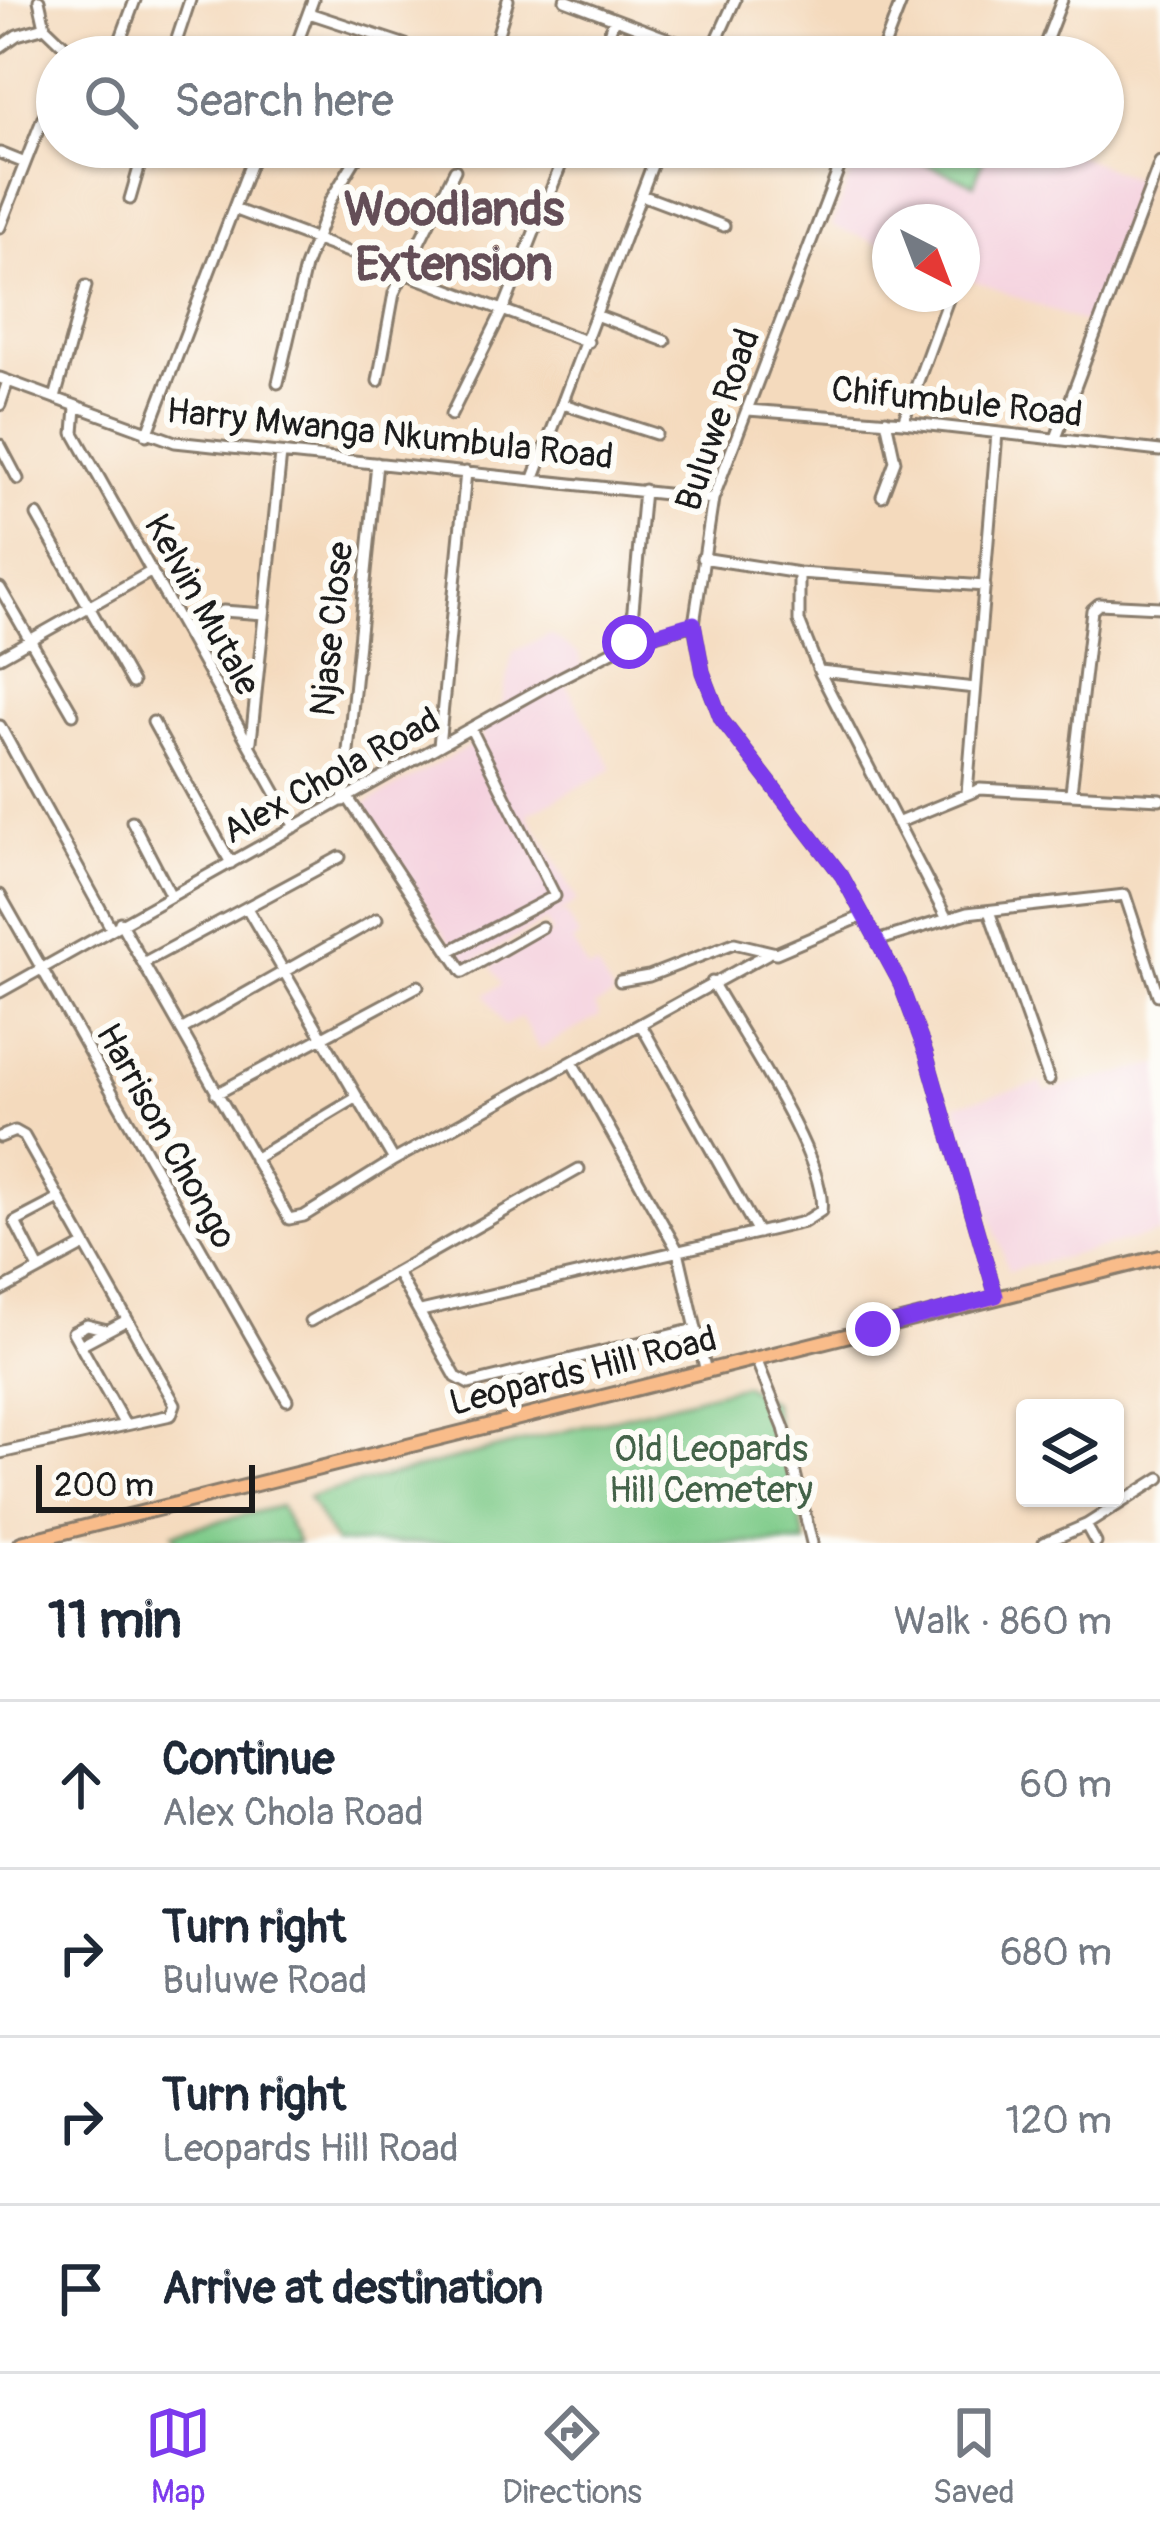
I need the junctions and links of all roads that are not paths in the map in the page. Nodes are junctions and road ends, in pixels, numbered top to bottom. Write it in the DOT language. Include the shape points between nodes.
graph roads {
  1 [pos="39,0"];
  2 [pos="135,0"];
  3 [pos="190,0"];
  4 [pos="313,0"];
  5 [pos="508,0"];
  6 [pos="565,0"];
  7 [pos="734,0"];
  8 [pos="902,0"];
  9 [pos="1062,0"];
  10 [pos="309,13"];
  11 [pos="614,19"];
  12 [pos="45,27"];
  13 [pos="53,36"];
  14 [pos="122,36"];
  15 [pos="178,36"];
  16 [pos="300,36"];
  17 [pos="379,36"];
  18 [pos="497,36"];
  19 [pos="608,36"];
  20 [pos="659,36"];
  21 [pos="720,36"];
  22 [pos="888,36"];
  23 [pos="1048,36"];
  24 [pos="0,47"];
  25 [pos="36,135"];
  26 [pos="0,153"];
  27 [pos="1160,162"];
  28 [pos="25,163"];
  29 [pos="139,168"];
  30 [pos="249,168"];
  31 [pos="352,168"];
  32 [pos="560,168"];
  33 [pos="653,168"];
  34 [pos="839,168"];
  35 [pos="455,170"];
  36 [pos="644,196"];
  37 [pos="130,199"];
  38 [pos="234,208"];
  39 [pos="724,226"];
  40 [pos="0,227"];
  41 [pos="316,238"];
  42 [pos="403,270"];
  43 [pos="86,286"];
  44 [pos="504,308"];
  45 [pos="943,312"];
  46 [pos="598,316"];
  47 [pos="664,341"];
  48 [pos="588,342"];
  49 [pos="4,379"];
  50 [pos="378,381"];
  51 [pos="278,382"];
  52 [pos="56,398"];
  53 [pos="563,404"];
  54 [pos="0,405"];
  55 [pos="76,406"];
  56 [pos="748,410"];
  57 [pos="451,415"];
  58 [pos="886,420"];
  59 [pos="903,422"];
  60 [pos="997,433"];
  61 [pos="656,434"];
  62 [pos="147,435"];
  63 [pos="1056,438"];
  64 [pos="0,445"];
  65 [pos="1160,451"];
  66 [pos="281,454"];
  67 [pos="377,463"];
  68 [pos="466,472"];
  69 [pos="534,478"];
  70 [pos="18,479"];
  71 [pos="644,490"];
  72 [pos="882,496"];
  73 [pos="713,499"];
  74 [pos="37,515"];
  75 [pos="702,558"];
  76 [pos="152,571"];
  77 [pos="799,573"];
  78 [pos="985,586"];
  79 [pos="0,588"];
  80 [pos="90,606"];
  81 [pos="1160,607"];
  82 [pos="264,614"];
  83 [pos="694,623"];
  84 [pos="185,630"];
  85 [pos="29,639"];
  86 [pos="629,642"];
  87 [pos="0,657"];
  88 [pos="819,671"];
  89 [pos="131,682"];
  90 [pos="975,688"];
  91 [pos="73,714"];
  92 [pos="153,722"];
  93 [pos="0,726"];
  94 [pos="471,729"];
  95 [pos="250,745"];
  96 [pos="439,746"];
  97 [pos="1071,792"];
  98 [pos="967,793"];
  99 [pos="346,800"];
  100 [pos="1160,800"];
  101 [pos="132,821"];
  102 [pos="897,824"];
  103 [pos="295,827"];
  104 [pos="340,857"];
  105 [pos="232,863"];
  106 [pos="0,896"];
  107 [pos="171,896"];
  108 [pos="247,908"];
  109 [pos="988,910"];
  110 [pos="863,916"];
  111 [pos="377,919"];
  112 [pos="947,919"];
  113 [pos="116,925"];
  114 [pos="542,927"];
  115 [pos="880,940"];
  116 [pos="450,951"];
  117 [pos="767,954"];
  118 [pos="142,963"];
  119 [pos="41,968"];
  120 [pos="284,970"];
  121 [pos="620,981"];
  122 [pos="712,982"];
  123 [pos="418,986"];
  124 [pos="0,992"];
  125 [pos="1158,995"];
  126 [pos="641,1025"];
  127 [pos="181,1030"];
  128 [pos="320,1036"];
  129 [pos="573,1064"];
  130 [pos="1049,1081"];
  131 [pos="216,1094"];
  132 [pos="356,1098"];
  133 [pos="0,1137"];
  134 [pos="254,1159"];
  135 [pos="394,1160"];
  136 [pos="580,1169"];
  137 [pos="59,1199"];
  138 [pos="758,1233"];
  139 [pos="85,1245"];
  140 [pos="678,1251"];
  141 [pos="1160,1258"];
  142 [pos="39,1268"];
  143 [pos="397,1273"];
  144 [pos="0,1291"];
  145 [pos="996,1296"];
  146 [pos="421,1311"];
  147 [pos="127,1320"];
  148 [pos="310,1322"];
  149 [pos="695,1329"];
  150 [pos="756,1359"];
  151 [pos="706,1372"];
  152 [pos="287,1400"];
  153 [pos="125,1425"];
  154 [pos="0,1453"];
  155 [pos="1160,1478"];
  156 [pos="1086,1525"];
  157 [pos="21,1543"];
  158 [pos="812,1543"];
  159 [pos="1044,1543"];
  160 [pos="1096,1543"];
  1 -- 12 [label="street"];
  2 -- 14 [label="street"];
  3 -- 15 [label="street"];
  4 -- 10 [label="street"];
  5 -- 18 [label="street"];
  6 -- 11 [label="street"];
  7 -- 21 [label="street"];
  8 -- 22 [label="street"];
  9 -- 23 [label="street"];
  10 -- 16 [label="street"];
  10 -- 17 [label="street"];
  11 -- 19 [label="street"];
  11 -- 20 [label="street"];
  12 -- 13 [label="street"];
  12 -- 24 [label="street"];
  25 -- 28 [label="street"];
  26 -- 28 [label="street"];
  27 -- 63 [label="street"];
  28 -- 40 [label="street"];
  29 -- 37 [label="street"];
  30 -- 38 [label="street"];
  31 -- 41 [label="street"];
  32 -- 44 [label="street"];
  33 -- 36 [label="street"];
  34 -- 56 [label="street, Buluwe Road"];
  35 -- 42 [label="street"];
  36 -- 39 [label="street"];
  36 -- 46 [label="street"];
  38 -- 41 [label="street"];
  38 -- 62 [label="street"];
  41 -- 42 [label="street"];
  41 -- 51 [label="street"];
  42 -- 44 [label="street"];
  42 -- 50 [label="street"];
  43 -- 52 [label="street"];
  44 -- 48 [label="street"];
  44 -- 57 [label="street"];
  45 -- 59 [label="street"];
  46 -- 47 [label="street"];
  46 -- 48 [label="street"];
  48 -- 53 [label="street"];
  49 -- 52 [label="street, Harry Mwanga Nkumbula Road"];
  49 -- 54 [label="street"];
  52 -- 55 [label="street, Harry Mwanga Nkumbula Road"];
  53 -- 61 [label="street"];
  53 -- 69 [label="street"];
  55 -- 62 [label="street, Harry Mwanga Nkumbula Road"];
  55 -- 76 [label="street, Kelvin Mutale" via="74,433"];
  56 -- 58 [label="street, Chifumbule Road"];
  56 -- 73 [label="street, Buluwe Road"];
  58 -- 59 [label="street, Chifumbule Road"];
  58 -- 72 [label="street" via="895,461"];
  59 -- 60 [label="street, Chifumbule Road"];
  60 -- 63 [label="street, Chifumbule Road"];
  60 -- 78 [label="street"];
  62 -- 66 [label="street, Harry Mwanga Nkumbula Road"];
  63 -- 65 [label="street, Chifumbule Road"];
  64 -- 70 [label="street"];
  66 -- 67 [label="street, Harry Mwanga Nkumbula Road"];
  66 -- 82 [label="street"];
  67 -- 68 [label="street, Harry Mwanga Nkumbula Road"];
  67 -- 99 [label="street, Njase Close"];
  68 -- 69 [label="street, Harry Mwanga Nkumbula Road"];
  68 -- 96 [label="street"];
  69 -- 71 [label="street, Harry Mwanga Nkumbula Road"];
  71 -- 73 [label="street, Harry Mwanga Nkumbula Road"];
  71 -- 86 [label="street"];
  73 -- 75 [label="street, Buluwe Road"];
  74 -- 80 [label="street"];
  75 -- 77 [label="street"];
  75 -- 83 [label="street, Buluwe Road"];
  76 -- 80 [label="street"];
  76 -- 84 [label="street, Kelvin Mutale"];
  77 -- 78 [label="street"];
  77 -- 88 [label="street" via="798,615"];
  78 -- 90 [label="street"];
  79 -- 85 [label="street"];
  80 -- 85 [label="street"];
  80 -- 89 [label="street"];
  81 -- 97 [label="street" via="1092,610"];
  82 -- 84 [label="street" via="223,611"];
  82 -- 95 [label="street"];
  83 -- 86 [label="street, Alex Chola Road"];
  83 -- 110 [label="street, Buluwe Road" via="721,719 803,822"];
  84 -- 95 [label="street, Kelvin Mutale"];
  85 -- 87 [label="street"];
  85 -- 91 [label="street"];
  86 -- 94 [label="street, Alex Chola Road"];
  88 -- 90 [label="street"];
  88 -- 102 [label="street"];
  90 -- 98 [label="street"];
  92 -- 105 [label="street"];
  93 -- 113 [label="street"];
  94 -- 96 [label="street, Alex Chola Road"];
  94 -- 116 [label="street" via="556,896"];
  95 -- 103 [label="street, Kelvin Mutale"];
  96 -- 99 [label="street, Alex Chola Road"];
  97 -- 98 [label="street"];
  97 -- 100 [label="street"];
  98 -- 102 [label="street"];
  99 -- 103 [label="street, Alex Chola Road"];
  99 -- 116 [label="street"];
  101 -- 107 [label="street"];
  102 -- 112 [label="street"];
  103 -- 105 [label="street, Alex Chola Road"];
  104 -- 108 [label="street"];
  105 -- 107 [label="street, Alex Chola Road"];
  106 -- 119 [label="street, Harrison Chongo"];
  107 -- 113 [label="street, Alex Chola Road"];
  108 -- 118 [label="street"];
  108 -- 120 [label="street"];
  109 -- 112 [label="street"];
  109 -- 125 [label="street" via="1125,896"];
  109 -- 130 [label="street"];
  110 -- 115 [label="street, Buluwe Road"];
  110 -- 117 [label="street"];
  111 -- 120 [label="street"];
  112 -- 115 [label="street"];
  113 -- 118 [label="street"];
  113 -- 119 [label="street, Alex Chola Road"];
  114 -- 116 [label="street" via="464,973"];
  115 -- 145 [label="street, Buluwe Road" via="926,1053"];
  117 -- 121 [label="street" via="741,942"];
  117 -- 122 [label="street"];
  118 -- 127 [label="street"];
  119 -- 124 [label="street, Alex Chola Road"];
  119 -- 152 [label="street, Harrison Chongo"];
  120 -- 127 [label="street"];
  120 -- 128 [label="street"];
  122 -- 126 [label="street"];
  122 -- 138 [label="street" via="822,1193 814,1218"];
  123 -- 128 [label="street"];
  126 -- 129 [label="street"];
  126 -- 138 [label="street"];
  127 -- 131 [label="street"];
  128 -- 131 [label="street"];
  128 -- 132 [label="street"];
  129 -- 135 [label="street"];
  129 -- 140 [label="street"];
  131 -- 134 [label="street"];
  132 -- 134 [label="street"];
  132 -- 135 [label="street"];
  133 -- 137 [label="street" via="24,1136"];
  134 -- 135 [label="street" via="282,1212 296,1220"];
  136 -- 143 [label="street"];
  137 -- 139 [label="street"];
  137 -- 142 [label="street" via="15,1222"];
  138 -- 140 [label="street"];
  139 -- 142 [label="street"];
  139 -- 147 [label="street"];
  140 -- 146 [label="street"];
  140 -- 149 [label="street"];
  141 -- 145 [label="main road, Leopards Hill Road"];
  142 -- 144 [label="street"];
  143 -- 146 [label="street"];
  143 -- 148 [label="street"];
  145 -- 150 [label="main road, Leopards Hill Road"];
  146 -- 149 [label="street" via="456,1377 469,1384"];
  147 -- 153 [label="street" via="82,1344"];
  147 -- 153 [label="street" via="175,1404 171,1414"];
  149 -- 151 [label="street"];
  150 -- 151 [label="main road, Leopards Hill Road"];
  150 -- 158 [label="street" via="784,1428"];
  151 -- 157 [label="main road, Leopards Hill Road"];
  153 -- 154 [label="street"];
  155 -- 156 [label="street"];
  156 -- 159 [label="street"];
  156 -- 160 [label="street"];
}
